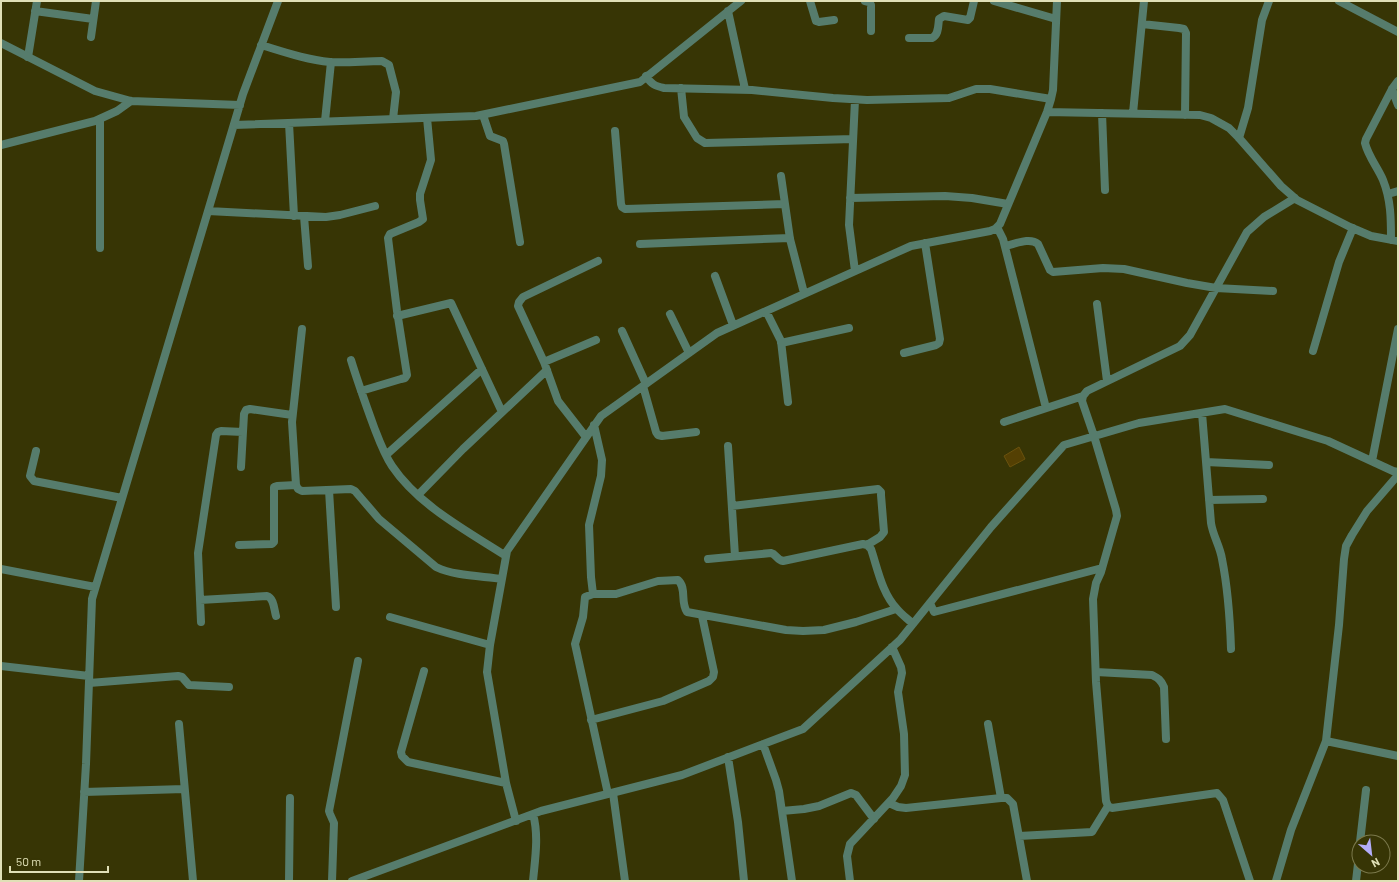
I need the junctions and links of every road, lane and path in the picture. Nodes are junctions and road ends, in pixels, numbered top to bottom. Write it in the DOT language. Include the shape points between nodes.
graph roads {
  1 [pos="37,1"];
  2 [pos="96,1"];
  3 [pos="278,1"];
  4 [pos="741,1"];
  5 [pos="810,1"];
  6 [pos="865,1"];
  7 [pos="974,1"];
  8 [pos="994,1"];
  9 [pos="1057,1"];
  10 [pos="1144,1"];
  11 [pos="1269,1"];
  12 [pos="1339,1"];
  13 [pos="36,11"];
  14 [pos="728,12"];
  15 [pos="94,19"];
  16 [pos="1056,19"];
  17 [pos="834,20"];
  18 [pos="1142,24"];
  19 [pos="871,31"];
  20 [pos="1398,32"];
  21 [pos="91,37"];
  22 [pos="909,38"];
  23 [pos="1,43"];
  24 [pos="261,46"];
  25 [pos="28,57"];
  26 [pos="331,62"];
  27 [pos="646,76"];
  28 [pos="1398,81"];
  29 [pos="680,88"];
  30 [pos="745,89"];
  31 [pos="1392,89"];
  32 [pos="1051,99"];
  33 [pos="855,100"];
  34 [pos="132,101"];
  35 [pos="240,105"];
  36 [pos="1398,105"];
  37 [pos="1047,112"];
  38 [pos="1102,113"];
  39 [pos="1133,114"];
  40 [pos="483,115"];
  41 [pos="1185,115"];
  42 [pos="427,118"];
  43 [pos="100,119"];
  44 [pos="393,119"];
  45 [pos="326,121"];
  46 [pos="289,123"];
  47 [pos="234,125"];
  48 [pos="615,131"];
  49 [pos="1240,138"];
  50 [pos="853,139"];
  51 [pos="1,145"];
  52 [pos="781,176"];
  53 [pos="1105,190"];
  54 [pos="1398,191"];
  55 [pos="1388,194"];
  56 [pos="850,198"];
  57 [pos="1295,198"];
  58 [pos="785,204"];
  59 [pos="1008,204"];
  60 [pos="375,206"];
  61 [pos="208,212"];
  62 [pos="294,216"];
  63 [pos="304,216"];
  64 [pos="997,227"];
  65 [pos="1353,228"];
  66 [pos="790,238"];
  67 [pos="1395,241"];
  68 [pos="520,242"];
  69 [pos="925,243"];
  70 [pos="640,244"];
  71 [pos="1005,246"];
  72 [pos="100,248"];
  73 [pos="598,261"];
  74 [pos="308,266"];
  75 [pos="855,271"];
  76 [pos="715,276"];
  77 [pos="1216,288"];
  78 [pos="1273,291"];
  79 [pos="804,293"];
  80 [pos="1096,304"];
  81 [pos="766,310"];
  82 [pos="670,314"];
  83 [pos="397,316"];
  84 [pos="733,325"];
  85 [pos="849,328"];
  86 [pos="302,329"];
  87 [pos="1398,329"];
  88 [pos="622,331"];
  89 [pos="596,340"];
  90 [pos="781,343"];
  91 [pos="1313,351"];
  92 [pos="689,353"];
  93 [pos="904,353"];
  94 [pos="351,360"];
  95 [pos="546,366"];
  96 [pos="482,369"];
  97 [pos="1107,381"];
  98 [pos="645,385"];
  99 [pos="361,391"];
  100 [pos="1083,396"];
  101 [pos="788,402"];
  102 [pos="1046,408"];
  103 [pos="502,412"];
  104 [pos="1202,413"];
  105 [pos="292,415"];
  106 [pos="1004,422"];
  107 [pos="594,426"];
  108 [pos="243,432"];
  109 [pos="696,432"];
  110 [pos="1094,436"];
  111 [pos="586,437"];
  112 [pos="728,446"];
  113 [pos="36,451"];
  114 [pos="386,455"];
  115 [pos="1372,461"];
  116 [pos="1206,462"];
  117 [pos="1269,465"];
  118 [pos="241,467"];
  119 [pos="1398,472"];
  120 [pos="1398,475"];
  121 [pos="296,485"];
  122 [pos="329,490"];
  123 [pos="418,495"];
  124 [pos="122,498"];
  125 [pos="1263,499"];
  126 [pos="1209,500"];
  127 [pos="732,506"];
  128 [pos="239,545"];
  129 [pos="867,545"];
  130 [pos="506,556"];
  131 [pos="735,556"];
  132 [pos="708,559"];
  133 [pos="1102,568"];
  134 [pos="1,569"];
  135 [pos="502,579"];
  136 [pos="95,587"];
  137 [pos="593,594"];
  138 [pos="200,600"];
  139 [pos="930,603"];
  140 [pos="336,607"];
  141 [pos="896,609"];
  142 [pos="276,616"];
  143 [pos="702,616"];
  144 [pos="390,617"];
  145 [pos="201,622"];
  146 [pos="913,624"];
  147 [pos="490,645"];
  148 [pos="892,647"];
  149 [pos="1231,649"];
  150 [pos="358,661"];
  151 [pos="1,666"];
  152 [pos="424,670"];
  153 [pos="1096,672"];
  154 [pos="89,679"];
  155 [pos="229,687"];
  156 [pos="591,720"];
  157 [pos="178,724"];
  158 [pos="988,724"];
  159 [pos="1166,739"];
  160 [pos="1326,741"];
  161 [pos="763,744"];
  162 [pos="1398,756"];
  163 [pos="728,757"];
  164 [pos="506,783"];
  165 [pos="184,789"];
  166 [pos="1366,790"];
  167 [pos="84,792"];
  168 [pos="610,793"];
  169 [pos="290,798"];
  170 [pos="1001,798"];
  171 [pos="889,803"];
  172 [pos="1108,806"];
  173 [pos="782,811"];
  174 [pos="533,814"];
  175 [pos="874,819"];
  176 [pos="516,821"];
  177 [pos="1361,834"];
  178 [pos="1019,836"];
  179 [pos="79,881"];
  180 [pos="193,881"];
  181 [pos="289,881"];
  182 [pos="332,881"];
  183 [pos="352,881"];
  184 [pos="533,881"];
  185 [pos="625,881"];
  186 [pos="744,881"];
  187 [pos="792,881"];
  188 [pos="850,881"];
  189 [pos="1027,881"];
  190 [pos="1250,881"];
  191 [pos="1276,881"];
  1 -- 13 [label="street"];
  2 -- 15 [label="street"];
  3 -- 24 [label="street"];
  4 -- 14 [label="street"];
  5 -- 17 [label="street" via="816,21"];
  6 -- 19 [label="street" via="871,5"];
  7 -- 22 [label="street" via="968,20 944,16 939,19 935,37"];
  8 -- 16 [label="street"];
  9 -- 16 [label="street"];
  10 -- 18 [label="street"];
  11 -- 49 [label="street" via="1262,20 1248,108"];
  12 -- 20 [label="street"];
  13 -- 15 [label="street"];
  13 -- 25 [label="street"];
  14 -- 27 [label="street"];
  14 -- 30 [label="street"];
  15 -- 21 [label="street"];
  16 -- 32 [label="street"];
  18 -- 39 [label="street"];
  18 -- 41 [label="street" via="1179,28 1186,33"];
  23 -- 25 [label="street"];
  24 -- 26 [label="street" via="308,59"];
  24 -- 35 [label="street"];
  25 -- 34 [label="street" via="95,91"];
  26 -- 44 [label="street" via="386,62 396,92"];
  26 -- 45 [label="street"];
  27 -- 29 [label="street" via="655,86"];
  27 -- 40 [label="street" via="640,82"];
  28 -- 31 [label="street"];
  29 -- 30 [label="street"];
  29 -- 50 [label="street" via="684,116 697,138 705,143"];
  30 -- 33 [label="street"];
  31 -- 36 [label="street"];
  31 -- 55 [label="street" via="1366,139"];
  32 -- 33 [label="street" via="976,89 949,98"];
  32 -- 37 [label="street"];
  33 -- 50 [label="street"];
  34 -- 35 [label="street"];
  34 -- 43 [label="street"];
  35 -- 47 [label="street"];
  37 -- 38 [label="street"];
  37 -- 59 [label="street"];
  38 -- 39 [label="street"];
  38 -- 53 [label="street"];
  39 -- 41 [label="street"];
  40 -- 42 [label="street"];
  40 -- 68 [label="street" via="490,136 503,140"];
  41 -- 49 [label="street" via="1211,118"];
  42 -- 44 [label="street"];
  42 -- 83 [label="street" via="431,160 420,194 423,219 390,234 388,238"];
  43 -- 51 [label="street"];
  43 -- 72 [label="street"];
  44 -- 45 [label="street"];
  45 -- 46 [label="street"];
  46 -- 47 [label="street"];
  46 -- 62 [label="street"];
  47 -- 61 [label="street"];
  48 -- 58 [label="street" via="621,204 625,209"];
  49 -- 57 [label="street" via="1281,186"];
  50 -- 56 [label="street"];
  52 -- 58 [label="street"];
  54 -- 55 [label="street"];
  55 -- 67 [label="street"];
  56 -- 59 [label="street" via="945,196"];
  56 -- 75 [label="street" via="849,231"];
  57 -- 65 [label="street"];
  57 -- 77 [label="street" via="1264,217 1247,232"];
  58 -- 66 [label="street"];
  59 -- 64 [label="street"];
  60 -- 63 [label="street" via="326,217"];
  61 -- 62 [label="street"];
  61 -- 124 [label="street"];
  62 -- 63 [label="street"];
  63 -- 74 [label="street"];
  64 -- 69 [label="street" via="990,231"];
  64 -- 71 [label="street"];
  65 -- 67 [label="street" via="1371,236"];
  65 -- 91 [label="street" via="1339,262"];
  66 -- 70 [label="street"];
  66 -- 79 [label="street"];
  69 -- 75 [label="street" via="904,248"];
  69 -- 93 [label="street" via="940,339 936,345"];
  71 -- 77 [label="street" via="1035,241 1053,272 1124,269"];
  71 -- 102 [label="street"];
  73 -- 95 [label="street" via="523,297 519,302 520,311"];
  75 -- 79 [label="street"];
  76 -- 84 [label="street"];
  77 -- 78 [label="street"];
  77 -- 97 [label="street" via="1190,335 1180,346"];
  79 -- 81 [label="street"];
  80 -- 97 [label="street"];
  81 -- 84 [label="street"];
  81 -- 90 [label="street"];
  82 -- 92 [label="street"];
  83 -- 96 [label="street" via="451,303"];
  83 -- 99 [label="street" via="407,375 405,378"];
  84 -- 92 [label="street"];
  85 -- 90 [label="street"];
  86 -- 105 [label="street"];
  87 -- 115 [label="street"];
  88 -- 98 [label="street"];
  89 -- 95 [label="street"];
  90 -- 101 [label="street"];
  92 -- 98 [label="street"];
  94 -- 99 [label="street"];
  95 -- 103 [label="street"];
  95 -- 111 [label="street" via="561,405"];
  96 -- 103 [label="street"];
  96 -- 114 [label="street"];
  97 -- 100 [label="street" via="1087,391"];
  98 -- 107 [label="street" via="601,416"];
  98 -- 109 [label="street" via="658,435"];
  99 -- 114 [label="street"];
  100 -- 102 [label="street"];
  100 -- 110 [label="street" via="1082,402"];
  102 -- 106 [label="street"];
  103 -- 123 [label="street"];
  104 -- 110 [label="street" via="1139,423"];
  104 -- 115 [label="street" via="1225,409 1328,440"];
  104 -- 116 [label="street"];
  105 -- 108 [label="street" via="246,410"];
  105 -- 121 [label="street"];
  107 -- 111 [label="street"];
  107 -- 137 [label="street" via="602,468 589,525"];
  108 -- 118 [label="street"];
  108 -- 138 [label="street" via="221,431 216,434 198,553"];
  110 -- 133 [label="street" via="1117,516"];
  110 -- 139 [label="street" via="1064,445 991,527"];
  111 -- 130 [label="street"];
  112 -- 127 [label="street"];
  113 -- 124 [label="street" via="30,476 34,481"];
  114 -- 123 [label="street" via="401,478"];
  115 -- 119 [label="street"];
  116 -- 117 [label="street"];
  116 -- 126 [label="street"];
  120 -- 160 [label="street" via="1367,511 1346,546"];
  121 -- 122 [label="street" via="302,491"];
  121 -- 128 [label="street" via="274,487 274,542"];
  122 -- 135 [label="street" via="355,491 379,519 427,561 443,571"];
  122 -- 140 [label="street"];
  123 -- 130 [label="street" via="452,522"];
  124 -- 136 [label="street"];
  125 -- 126 [label="street"];
  126 -- 149 [label="street" via="1212,531 1222,556 1229,607"];
  127 -- 129 [label="street" via="878,489 882,495 884,532"];
  127 -- 131 [label="street"];
  129 -- 131 [label="street" via="782,561 771,553"];
  129 -- 141 [label="street" via="871,549 883,587"];
  130 -- 135 [label="street"];
  131 -- 132 [label="street"];
  133 -- 139 [label="street" via="934,612"];
  133 -- 153 [label="street" via="1093,599"];
  134 -- 136 [label="street"];
  135 -- 147 [label="street"];
  136 -- 154 [label="street" via="92,599"];
  137 -- 143 [label="street" via="616,594 658,581 678,580 683,586 684,609"];
  137 -- 156 [label="street" via="585,597 584,617 575,644"];
  138 -- 142 [label="street" via="267,596 272,599"];
  138 -- 145 [label="street"];
  139 -- 146 [label="street"];
  141 -- 143 [label="street" via="856,622 810,631 786,630"];
  141 -- 146 [label="street"];
  143 -- 156 [label="street" via="714,672 713,678 663,701"];
  144 -- 147 [label="street"];
  146 -- 148 [label="street"];
  147 -- 164 [label="street" via="488,678"];
  148 -- 161 [label="street" via="803,729"];
  148 -- 171 [label="street" via="902,673 898,692 904,734 905,775"];
  150 -- 182 [label="street" via="329,811 334,823"];
  151 -- 154 [label="street"];
  152 -- 164 [label="street" via="401,752 404,759 408,762"];
  153 -- 159 [label="street" via="1152,675 1158,678 1164,687"];
  153 -- 172 [label="street" via="1105,798"];
  154 -- 155 [label="street" via="178,676 189,685"];
  154 -- 167 [label="street"];
  156 -- 168 [label="street"];
  157 -- 165 [label="street"];
  158 -- 170 [label="street"];
  160 -- 162 [label="street"];
  160 -- 191 [label="street" via="1291,830"];
  161 -- 163 [label="street"];
  161 -- 173 [label="street" via="776,780"];
  163 -- 168 [label="street" via="682,775"];
  163 -- 186 [label="street"];
  164 -- 176 [label="street"];
  165 -- 167 [label="street"];
  165 -- 180 [label="street"];
  166 -- 177 [label="street"];
  167 -- 179 [label="street"];
  168 -- 174 [label="street"];
  168 -- 185 [label="street"];
  169 -- 181 [label="street"];
  170 -- 171 [label="street" via="906,808 898,808"];
  170 -- 178 [label="street" via="1007,798 1013,804"];
  171 -- 175 [label="street"];
  172 -- 178 [label="street" via="1092,832"];
  172 -- 190 [label="street" via="1112,808 1217,793 1223,800"];
  173 -- 175 [label="street" via="804,810 850,793 856,795"];
  173 -- 187 [label="street"];
  174 -- 176 [label="street"];
  174 -- 184 [label="street" via="536,838"];
  175 -- 188 [label="street" via="850,844 847,856"];
  176 -- 183 [label="street"];
  178 -- 189 [label="street"];
}
